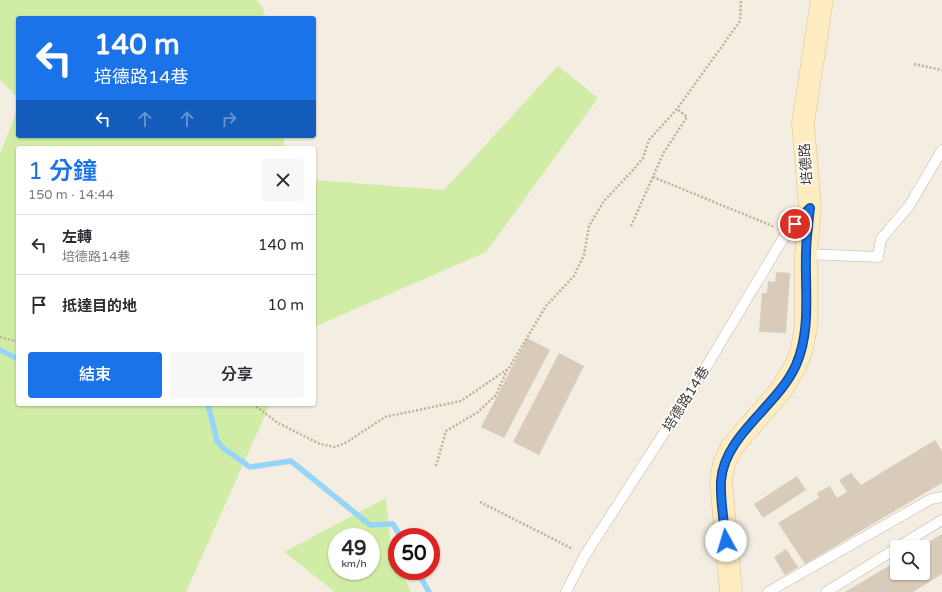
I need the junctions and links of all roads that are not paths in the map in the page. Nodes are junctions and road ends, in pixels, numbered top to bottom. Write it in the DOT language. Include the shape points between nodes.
graph roads {
  1 [pos="822,0"];
  2 [pos="942,150"];
  3 [pos="810,208"];
  4 [pos="806,254"];
  5 [pos="942,496"];
  6 [pos="942,520"];
  7 [pos="909,540"];
  8 [pos="890,551"];
  9 [pos="566,592"];
  10 [pos="731,592"];
  11 [pos="768,592"];
  12 [pos="826,592"];
  1 -- 3 [label="main road, 培德路" via="803,123"];
  2 -- 4 [label="lane" via="909,206 881,239 878,257"];
  3 -- 4 [label="main road, 培德路"];
  3 -- 9 [label="lane, 培德路14巷" via="787,232 698,382 586,555"];
  4 -- 10 [label="main road, 培德路" via="806,326 796,366 781,390 732,447 724,464 721,481"];
  5 -- 11 [label="lane" via="930,499"];
  6 -- 7 [label="lane"];
  8 -- 12 [label="lane"];
}
